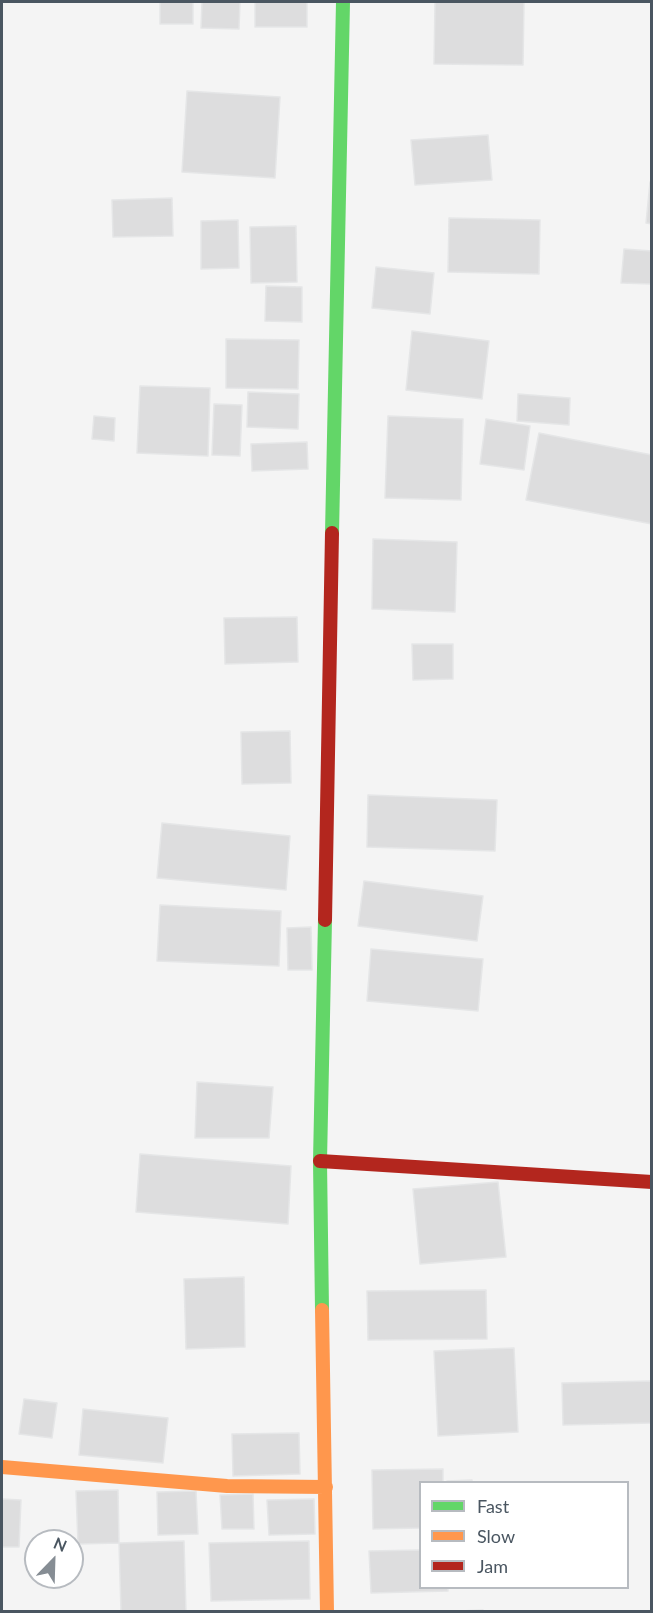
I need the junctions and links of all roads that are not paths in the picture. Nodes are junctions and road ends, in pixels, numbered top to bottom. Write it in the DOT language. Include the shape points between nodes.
graph roads {
  1 [pos="343,2"];
  2 [pos="320,1161"];
  3 [pos="651,1182"];
  4 [pos="2,1467"];
  5 [pos="326,1487"];
  6 [pos="327,1611"];
  1 -- 2 [label="street"];
  2 -- 3 [label="street"];
  2 -- 5 [label="street"];
  4 -- 5 [label="street" via="227,1486"];
  5 -- 6 [label="street"];
}
